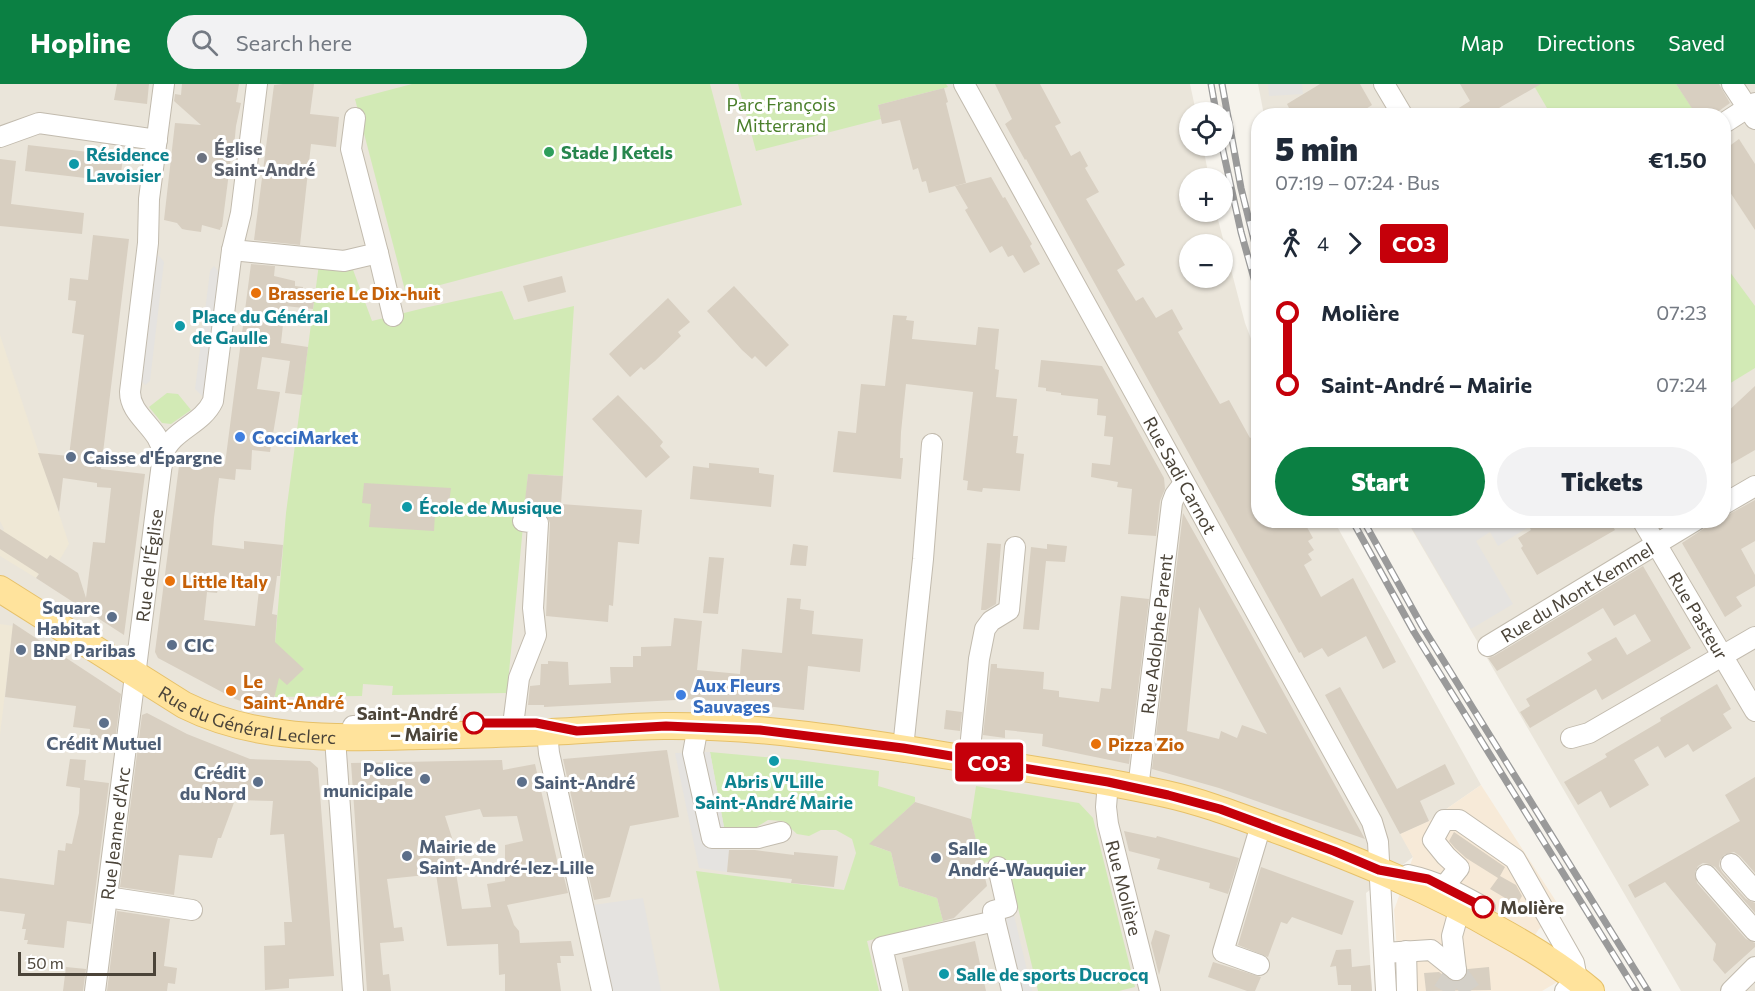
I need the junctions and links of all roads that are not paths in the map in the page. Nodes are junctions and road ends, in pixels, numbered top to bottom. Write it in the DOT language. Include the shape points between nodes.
graph roads {
  1 [pos="164,84"];
  2 [pos="257,84"];
  3 [pos="964,84"];
  4 [pos="1384,84"];
  5 [pos="1732,84"];
  6 [pos="1398,108"];
  7 [pos="1752,110"];
  8 [pos="355,118"];
  9 [pos="1731,120"];
  10 [pos="0,137"];
  11 [pos="157,140"];
  12 [pos="234,244"];
  13 [pos="378,253"];
  14 [pos="393,316"];
  15 [pos="932,444"];
  16 [pos="163,455"];
  17 [pos="1184,483"];
  18 [pos="1755,486"];
  19 [pos="1731,500"];
  20 [pos="523,521"];
  21 [pos="1647,528"];
  22 [pos="1683,528"];
  23 [pos="1656,544"];
  24 [pos="1015,547"];
  25 [pos="0,589"];
  26 [pos="0,603"];
  27 [pos="1755,637"];
  28 [pos="1488,646"];
  29 [pos="1723,657"];
  30 [pos="134,679"];
  31 [pos="1755,711"];
  32 [pos="698,726"];
  33 [pos="513,728"];
  34 [pos="577,731"];
  35 [pos="547,732"];
  36 [pos="282,734"];
  37 [pos="335,738"];
  38 [pos="1571,738"];
  39 [pos="903,748"];
  40 [pos="969,759"];
  41 [pos="1108,782"];
  42 [pos="1138,789"];
  43 [pos="1259,830"];
  44 [pos="781,832"];
  45 [pos="1731,864"];
  46 [pos="998,867"];
  47 [pos="1379,870"];
  48 [pos="1706,874"];
  49 [pos="1441,891"];
  50 [pos="1755,891"];
  51 [pos="107,897"];
  52 [pos="1460,907"];
  53 [pos="192,910"];
  54 [pos="996,921"];
  55 [pos="1755,931"];
  56 [pos="1406,951"];
  57 [pos="1384,953"];
  58 [pos="1259,965"];
  59 [pos="1755,967"];
  60 [pos="1577,981"];
  61 [pos="96,991"];
  62 [pos="353,991"];
  63 [pos="602,991"];
  64 [pos="892,991"];
  65 [pos="1012,991"];
  66 [pos="1150,991"];
  67 [pos="1386,991"];
  68 [pos="1407,991"];
  69 [pos="1605,991"];
  70 [pos="1731,991"];
  1 -- 11 [label="street"];
  2 -- 12 [label="street"];
  3 -- 17 [label="street, Rue Sadi Carnot"];
  4 -- 6 [label="street"];
  5 -- 7 [label="street"];
  7 -- 9 [label="street"];
  8 -- 13 [label="street" via="351,149"];
  10 -- 11 [label="street" via="39,123"];
  11 -- 16 [label="street" via="130,398 159,438"];
  12 -- 13 [label="street" via="344,261"];
  12 -- 16 [label="street" via="213,401 204,415 173,438"];
  13 -- 14 [label="street"];
  15 -- 39 [label="street"];
  16 -- 30 [label="street, Rue de l'Église"];
  17 -- 42 [label="street, Rue Adolphe Parent" via="1172,503"];
  17 -- 47 [label="street, Rue Sadi Carnot" via="1372,822 1377,835"];
  18 -- 19 [label="street"];
  20 -- 33 [label="street" via="538,523 533,608 536,634 519,678"];
  21 -- 23 [label="street, Rue Pasteur"];
  22 -- 23 [label="street, Rue du Mont Kemmel"];
  23 -- 28 [label="street, Rue du Mont Kemmel"];
  23 -- 29 [label="street, Rue Pasteur"];
  24 -- 40 [label="street" via="1009,610 986,628 979,659"];
  25 -- 30 [label="main road, Rue du Général Leclerc"];
  26 -- 30 [label="street" via="106,670"];
  27 -- 29 [label="street"];
  29 -- 31 [label="street, Rue Pasteur"];
  29 -- 38 [label="street" via="1589,733"];
  30 -- 36 [label="main road, Rue du Général Leclerc" via="212,718"];
  30 -- 51 [label="street, Rue Jeanne d'Arc"];
  32 -- 34 [label="main road, Rue du Général Leclerc"];
  32 -- 39 [label="main road, Rue du Général Leclerc"];
  32 -- 44 [label="street" via="693,753 712,838 758,838"];
  33 -- 34 [label="street" via="536,723"];
  33 -- 35 [label="main road, Rue du Général Leclerc"];
  33 -- 36 [label="street" via="381,724"];
  33 -- 37 [label="main road, Rue du Général Leclerc"];
  34 -- 35 [label="main road, Rue du Général Leclerc"];
  35 -- 63 [label="street"];
  36 -- 37 [label="main road, Rue du Général Leclerc"];
  37 -- 62 [label="street"];
  39 -- 40 [label="main road, Rue du Général Leclerc"];
  40 -- 41 [label="main road, Rue du Général Leclerc"];
  41 -- 42 [label="main road, Rue du Général Leclerc"];
  41 -- 43 [label="street" via="1120,794"];
  41 -- 66 [label="street, Rue Molière" via="1108,824"];
  42 -- 43 [label="main road, Rue du Général Leclerc" via="1194,801"];
  43 -- 47 [label="main road, Rue du Général Leclerc"];
  43 -- 58 [label="street" via="1223,952"];
  45 -- 50 [label="street"];
  46 -- 54 [label="street" via="1007,907 993,911"];
  47 -- 49 [label="main road, Rue du Général Leclerc"];
  47 -- 57 [label="street, Rue Sadi Carnot"];
  48 -- 55 [label="street"];
  49 -- 52 [label="main road, Rue du Général Leclerc"];
  49 -- 60 [label="street" via="1516,926"];
  49 -- 60 [label="street" via="1459,868 1433,840 1444,820 1459,819 1515,859"];
  51 -- 53 [label="street"];
  51 -- 61 [label="street, Rue Jeanne d'Arc"];
  52 -- 56 [label="street" via="1452,936 1456,970 1431,950"];
  52 -- 60 [label="main road, Rue du Général Leclerc" via="1535,950"];
  54 -- 64 [label="street" via="882,947"];
  54 -- 65 [label="street"];
  56 -- 57 [label="street"];
  56 -- 68 [label="street"];
  57 -- 67 [label="street, Rue Sadi Carnot"];
  59 -- 70 [label="street"];
  60 -- 69 [label="street" via="1590,975"];
}
